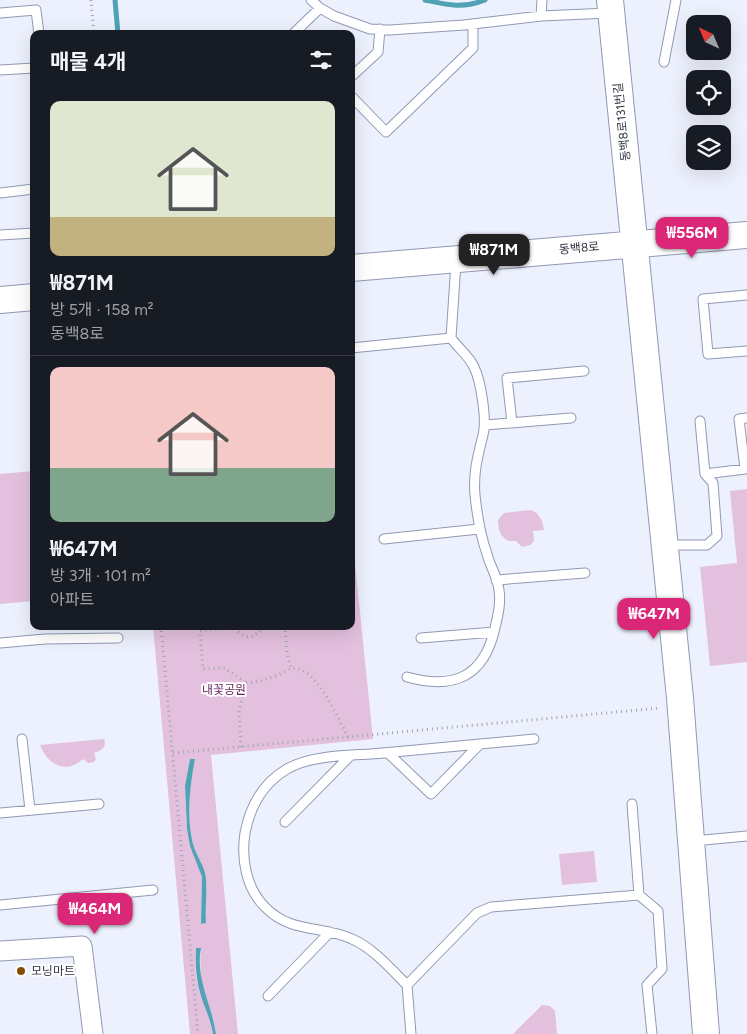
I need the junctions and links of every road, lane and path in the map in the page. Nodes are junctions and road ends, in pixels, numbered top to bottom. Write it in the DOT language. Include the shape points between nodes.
graph roads {
  1 [pos="91,0"];
  2 [pos="312,0"];
  3 [pos="542,0"];
  4 [pos="676,0"];
  5 [pos="611,6"];
  6 [pos="320,8"];
  7 [pos="0,13"];
  8 [pos="541,16"];
  9 [pos="473,24"];
  10 [pos="380,29"];
  11 [pos="38,30"];
  12 [pos="94,30"];
  13 [pos="297,30"];
  14 [pos="664,62"];
  15 [pos="30,68"];
  16 [pos="0,70"];
  17 [pos="355,73"];
  18 [pos="355,100"];
  19 [pos="30,189"];
  20 [pos="0,193"];
  21 [pos="30,232"];
  22 [pos="0,235"];
  23 [pos="747,235"];
  24 [pos="634,244"];
  25 [pos="456,259"];
  26 [pos="355,268"];
  27 [pos="747,295"];
  28 [pos="30,297"];
  29 [pos="0,300"];
  30 [pos="451,338"];
  31 [pos="355,348"];
  32 [pos="747,351"];
  33 [pos="584,371"];
  34 [pos="570,418"];
  35 [pos="747,418"];
  36 [pos="700,420"];
  37 [pos="512,423"];
  38 [pos="485,426"];
  39 [pos="705,474"];
  40 [pos="479,529"];
  41 [pos="384,539"];
  42 [pos="665,545"];
  43 [pos="584,573"];
  44 [pos="496,580"];
  45 [pos="161,630"];
  46 [pos="202,630"];
  47 [pos="238,630"];
  48 [pos="261,630"];
  49 [pos="285,630"];
  50 [pos="494,632"];
  51 [pos="118,638"];
  52 [pos="421,638"];
  53 [pos="0,643"];
  54 [pos="291,668"];
  55 [pos="407,677"];
  56 [pos="246,683"];
  57 [pos="661,708"];
  58 [pos="348,737"];
  59 [pos="534,739"];
  60 [pos="22,740"];
  61 [pos="480,744"];
  62 [pos="240,747"];
  63 [pos="388,752"];
  64 [pos="173,753"];
  65 [pos="350,756"];
  66 [pos="99,804"];
  67 [pos="632,804"];
  68 [pos="30,810"];
  69 [pos="0,813"];
  70 [pos="285,822"];
  71 [pos="747,836"];
  72 [pos="691,842"];
  73 [pos="153,890"];
  74 [pos="639,895"];
  75 [pos="0,905"];
  76 [pos="330,932"];
  77 [pos="0,951"];
  78 [pos="407,985"];
  79 [pos="268,996"];
  80 [pos="93,1034"];
  81 [pos="198,1034"];
  82 [pos="411,1034"];
  83 [pos="652,1034"];
  84 [pos="706,1034"];
  1 -- 12 [label="path"];
  2 -- 6 [label="lane"];
  3 -- 8 [label="lane"];
  4 -- 14 [label="lane"];
  5 -- 8 [label="lane"];
  5 -- 24 [label="street, 동백8로131번길"];
  6 -- 10 [label="lane" via="351,23"];
  6 -- 13 [label="lane"];
  7 -- 11 [label="lane" via="36,10"];
  8 -- 9 [label="lane"];
  9 -- 10 [label="lane"];
  9 -- 18 [label="lane" via="473,48 386,132"];
  10 -- 17 [label="lane" via="378,52"];
  15 -- 16 [label="lane"];
  19 -- 20 [label="lane"];
  21 -- 22 [label="lane"];
  23 -- 24 [label="street, 동백8로"];
  24 -- 25 [label="street, 동백8로"];
  24 -- 42 [label="street, 동백8로131번길"];
  25 -- 26 [label="street, 동백8로"];
  25 -- 30 [label="lane"];
  27 -- 32 [label="lane" via="703,299 708,354"];
  28 -- 29 [label="street"];
  30 -- 31 [label="lane"];
  30 -- 38 [label="lane" via="476,372"];
  33 -- 37 [label="lane" via="507,378"];
  34 -- 37 [label="lane"];
  35 -- 39 [label="lane" via="739,418 745,469"];
  36 -- 39 [label="lane"];
  37 -- 38 [label="lane"];
  38 -- 40 [label="lane" via="476,460 474,489"];
  39 -- 42 [label="lane" via="713,483 717,536 707,545"];
  40 -- 41 [label="lane"];
  40 -- 44 [label="lane"];
  42 -- 72 [label="street, 동백8로131번길"];
  43 -- 44 [label="lane"];
  44 -- 50 [label="lane" via="500,600"];
  45 -- 64 [label="path"];
  46 -- 56 [label="path" via="203,669 225,668"];
  47 -- 48 [label="path" via="242,635 251,637"];
  49 -- 54 [label="path"];
  50 -- 52 [label="lane"];
  50 -- 55 [label="lane" via="481,663 465,675 436,683"];
  51 -- 53 [label="lane"];
  54 -- 56 [label="path" via="266,680"];
  54 -- 58 [label="path" via="303,670 319,685"];
  56 -- 62 [label="path" via="239,712"];
  57 -- 58 [label="path"];
  58 -- 62 [label="path"];
  59 -- 61 [label="lane"];
  60 -- 68 [label="lane"];
  61 -- 63 [label="lane"];
  61 -- 63 [label="lane" via="431,794"];
  62 -- 64 [label="path"];
  63 -- 65 [label="lane"];
  64 -- 81 [label="path"];
  65 -- 70 [label="lane"];
  65 -- 76 [label="lane" via="302,762 277,776 256,800 244,840 248,879 265,908 296,926"];
  66 -- 68 [label="lane"];
  67 -- 74 [label="lane"];
  68 -- 69 [label="lane"];
  71 -- 72 [label="lane"];
  72 -- 84 [label="street, 동백8로131번길"];
  73 -- 75 [label="lane"];
  74 -- 78 [label="lane" via="491,907 477,913"];
  74 -- 83 [label="lane" via="658,911 662,970 648,985"];
  76 -- 78 [label="lane" via="363,945"];
  76 -- 79 [label="lane"];
  77 -- 80 [label="street" via="82,946"];
  78 -- 82 [label="lane"];
}
